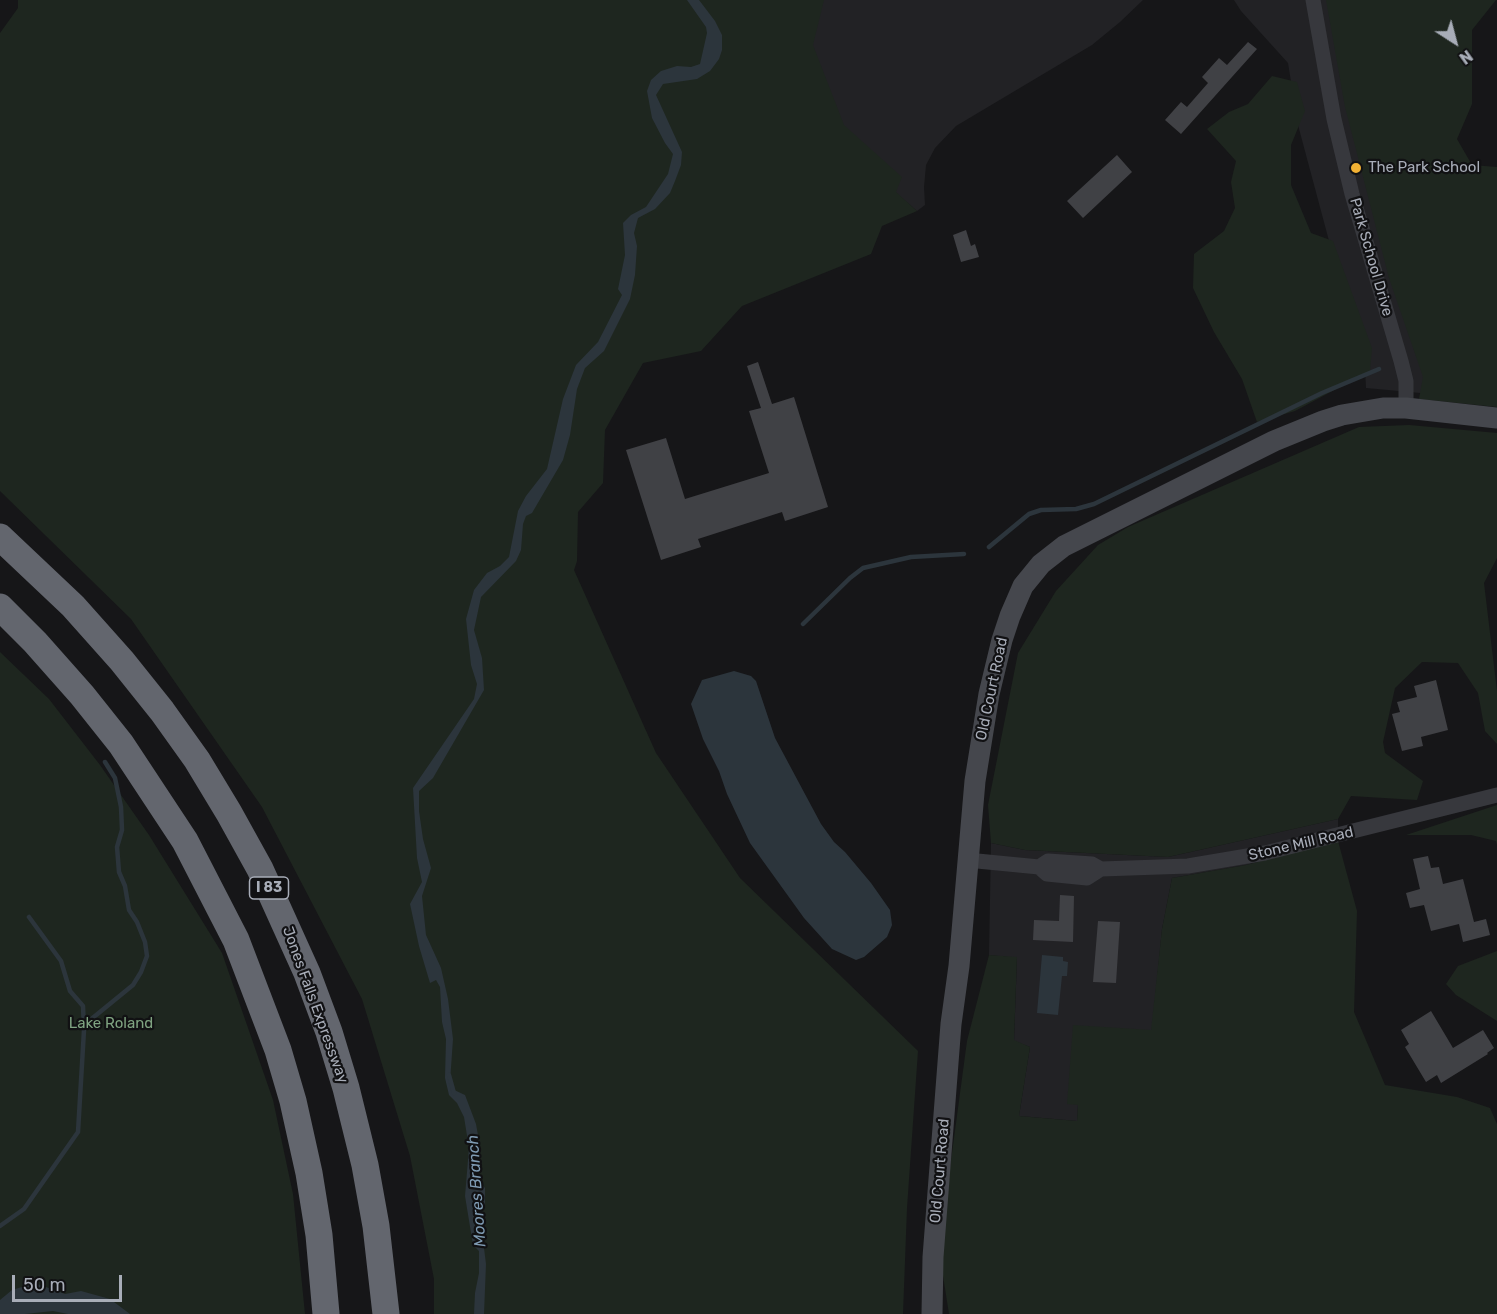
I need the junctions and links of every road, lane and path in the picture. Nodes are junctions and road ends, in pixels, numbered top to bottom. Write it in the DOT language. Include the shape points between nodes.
graph roads {
  1 [pos="1313,0"];
  2 [pos="1406,408"];
  3 [pos="1497,418"];
  4 [pos="0,537"];
  5 [pos="0,607"];
  6 [pos="1497,795"];
  7 [pos="967,860"];
  8 [pos="326,1314"];
  9 [pos="386,1314"];
  10 [pos="932,1314"];
  1 -- 2 [label="street, Park School Drive" via="1349,183 1406,381"];
  2 -- 3 [label="main road, Old Court Road"];
  2 -- 7 [label="main road, Old Court Road" via="1342,415 1274,441 1064,546 1041,564 1023,586 1002,640 980,746"];
  4 -- 9 [label="highway, Jones Falls Expressway / I 83" via="73,606 162,711 197,760 264,879 307,973 346,1088 366,1165"];
  5 -- 8 [label="highway" via="122,744 185,841 236,940 293,1101 311,1183"];
  6 -- 7 [label="street, Stone Mill Road" via="1265,853 1188,866 1101,869 1092,864 1048,861 1039,867"];
  7 -- 10 [label="main road, Old Court Road" via="933,1257"];
}
